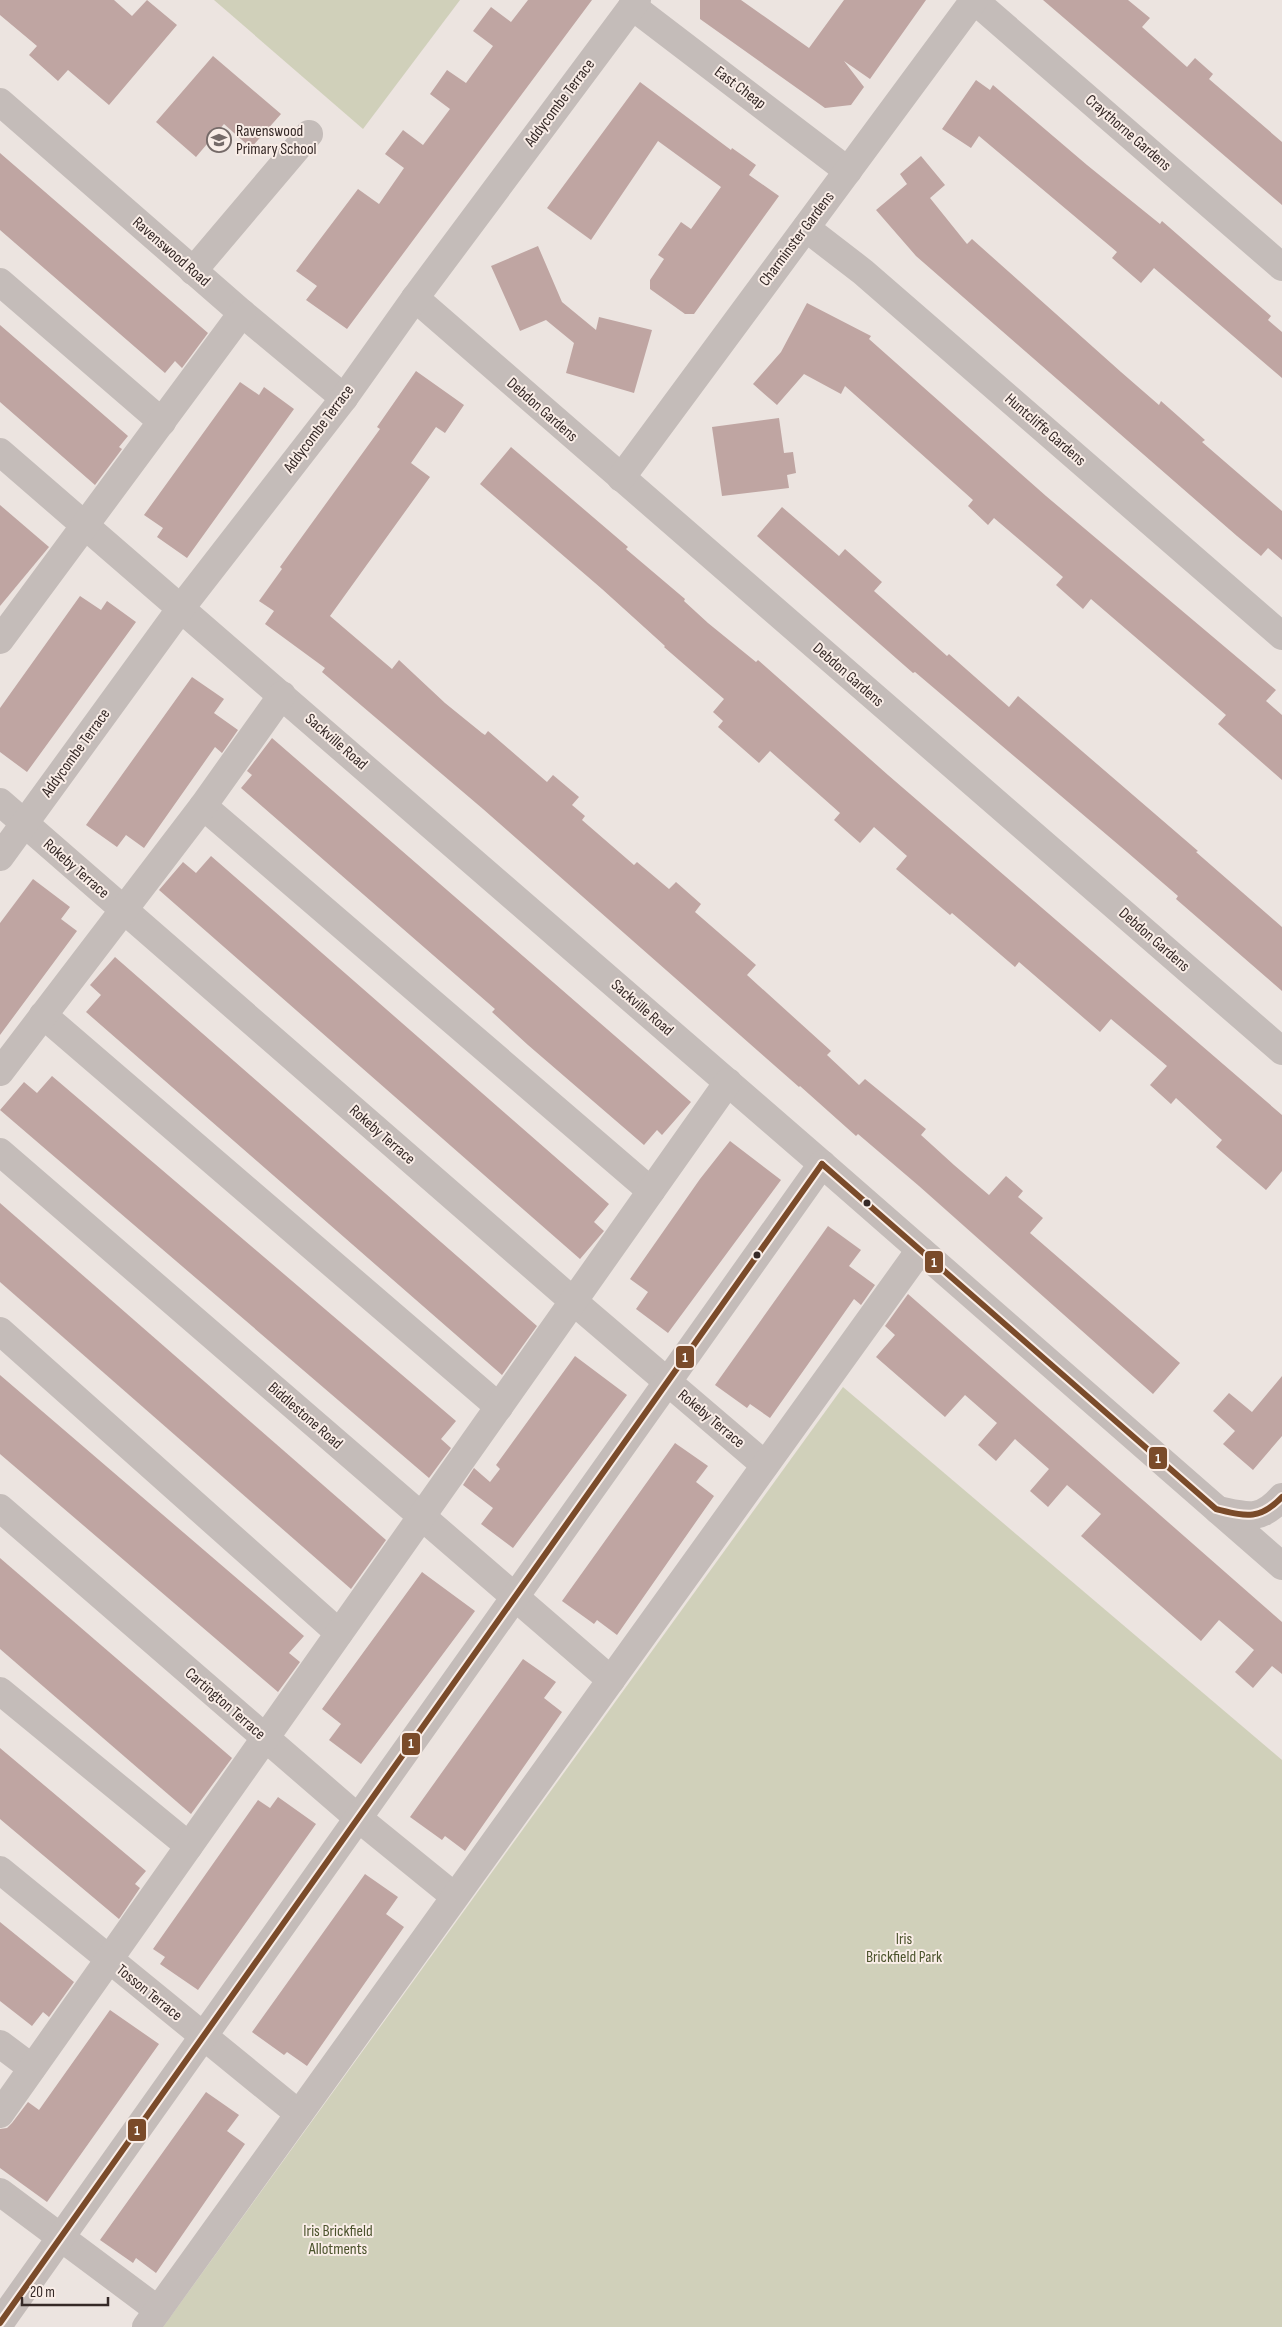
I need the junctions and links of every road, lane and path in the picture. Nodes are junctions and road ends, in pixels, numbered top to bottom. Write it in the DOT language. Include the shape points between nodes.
graph roads {
  1 [pos="974,0"];
  2 [pos="635,3"];
  3 [pos="0,102"];
  4 [pos="309,134"];
  5 [pos="848,171"];
  6 [pos="806,228"];
  7 [pos="1282,266"];
  8 [pos="193,271"];
  9 [pos="0,282"];
  10 [pos="415,298"];
  11 [pos="242,313"];
  12 [pos="344,398"];
  13 [pos="162,422"];
  14 [pos="0,452"];
  15 [pos="621,478"];
  16 [pos="85,525"];
  17 [pos="181,608"];
  18 [pos="1282,636"];
  19 [pos="0,639"];
  20 [pos="282,695"];
  21 [pos="0,802"];
  22 [pos="203,806"];
  23 [pos="24,824"];
  24 [pos="0,857"];
  25 [pos="124,910"];
  26 [pos="43,1015"];
  27 [pos="1282,1051"];
  28 [pos="0,1072"];
  29 [pos="728,1082"];
  30 [pos="0,1152"];
  31 [pos="822,1164"];
  32 [pos="651,1191"];
  33 [pos="920,1250"];
  34 [pos="573,1301"];
  35 [pos="0,1331"];
  36 [pos="667,1382"];
  37 [pos="499,1407"];
  38 [pos="765,1465"];
  39 [pos="1282,1497"];
  40 [pos="0,1508"];
  41 [pos="1216,1509"];
  42 [pos="422,1516"];
  43 [pos="1282,1566"];
  44 [pos="515,1597"];
  45 [pos="339,1633"];
  46 [pos="611,1680"];
  47 [pos="0,1691"];
  48 [pos="265,1738"];
  49 [pos="358,1818"];
  50 [pos="189,1846"];
  51 [pos="0,1870"];
  52 [pos="454,1896"];
  53 [pos="108,1960"];
  54 [pos="202,2037"];
  55 [pos="0,2044"];
  56 [pos="32,2068"];
  57 [pos="0,2114"];
  58 [pos="299,2114"];
  59 [pos="0,2192"];
  60 [pos="60,2238"];
  61 [pos="152,2318"];
  62 [pos="0,2323"];
  1 -- 5 [label="street, Charminster Gardens"];
  1 -- 7 [label="street, Craythorne Gardens"];
  2 -- 5 [label="street, East Cheap"];
  2 -- 10 [label="street, Addycombe Terrace"];
  3 -- 8 [label="street, Ravenswood Road"];
  4 -- 8 [label="street"];
  5 -- 6 [label="street, Charminster Gardens"];
  6 -- 15 [label="street, Charminster Gardens"];
  6 -- 18 [label="street, Huntcliffe Gardens" via="863,272"];
  8 -- 11 [label="street, Ravenswood Road"];
  9 -- 13 [label="street"];
  10 -- 12 [label="street, Addycombe Terrace"];
  10 -- 15 [label="street, Debdon Gardens"];
  11 -- 12 [label="street, Ravenswood Road"];
  11 -- 13 [label="street"];
  12 -- 17 [label="street, Addycombe Terrace"];
  13 -- 16 [label="street"];
  14 -- 16 [label="street, Sackville Road"];
  15 -- 27 [label="street, Debdon Gardens"];
  16 -- 17 [label="street, Sackville Road"];
  16 -- 19 [label="street"];
  17 -- 20 [label="street, Sackville Road"];
  17 -- 23 [label="street, Addycombe Terrace"];
  20 -- 22 [label="street"];
  20 -- 29 [label="street, Sackville Road"];
  21 -- 23 [label="street, Rokeby Terrace"];
  22 -- 25 [label="street"];
  22 -- 32 [label="street"];
  23 -- 24 [label="street, Addycombe Terrace"];
  23 -- 25 [label="street, Rokeby Terrace"];
  25 -- 26 [label="street"];
  25 -- 34 [label="street, Rokeby Terrace"];
  26 -- 28 [label="street"];
  26 -- 37 [label="street"];
  29 -- 31 [label="street, Sackville Road"];
  29 -- 32 [label="street"];
  30 -- 42 [label="street, Biddlestone Road"];
  31 -- 33 [label="street, Sackville Road"];
  31 -- 36 [label="street"];
  32 -- 34 [label="street"];
  33 -- 38 [label="street"];
  33 -- 41 [label="street, Sackville Road"];
  34 -- 36 [label="street, Rokeby Terrace"];
  34 -- 37 [label="street"];
  35 -- 45 [label="street"];
  36 -- 38 [label="street, Rokeby Terrace"];
  36 -- 44 [label="street"];
  37 -- 42 [label="street"];
  38 -- 46 [label="street"];
  39 -- 41 [label="street" via="1271,1509 1249,1517"];
  40 -- 48 [label="street, Cartington Terrace"];
  41 -- 43 [label="street, Sackville Road"];
  42 -- 44 [label="street, Biddlestone Road"];
  42 -- 45 [label="street"];
  44 -- 46 [label="street, Biddlestone Road"];
  44 -- 49 [label="street"];
  45 -- 48 [label="street"];
  46 -- 52 [label="street"];
  47 -- 50 [label="street"];
  48 -- 49 [label="street, Cartington Terrace"];
  48 -- 50 [label="street"];
  49 -- 52 [label="street, Cartington Terrace"];
  49 -- 54 [label="street"];
  50 -- 53 [label="street"];
  51 -- 53 [label="street, Tosson Terrace"];
  52 -- 58 [label="street"];
  53 -- 54 [label="street, Tosson Terrace"];
  53 -- 56 [label="street"];
  54 -- 58 [label="street, Tosson Terrace"];
  54 -- 60 [label="street"];
  55 -- 56 [label="street"];
  56 -- 57 [label="street"];
  58 -- 61 [label="street"];
  59 -- 60 [label="street"];
  60 -- 61 [label="street"];
  60 -- 62 [label="street"];
}
